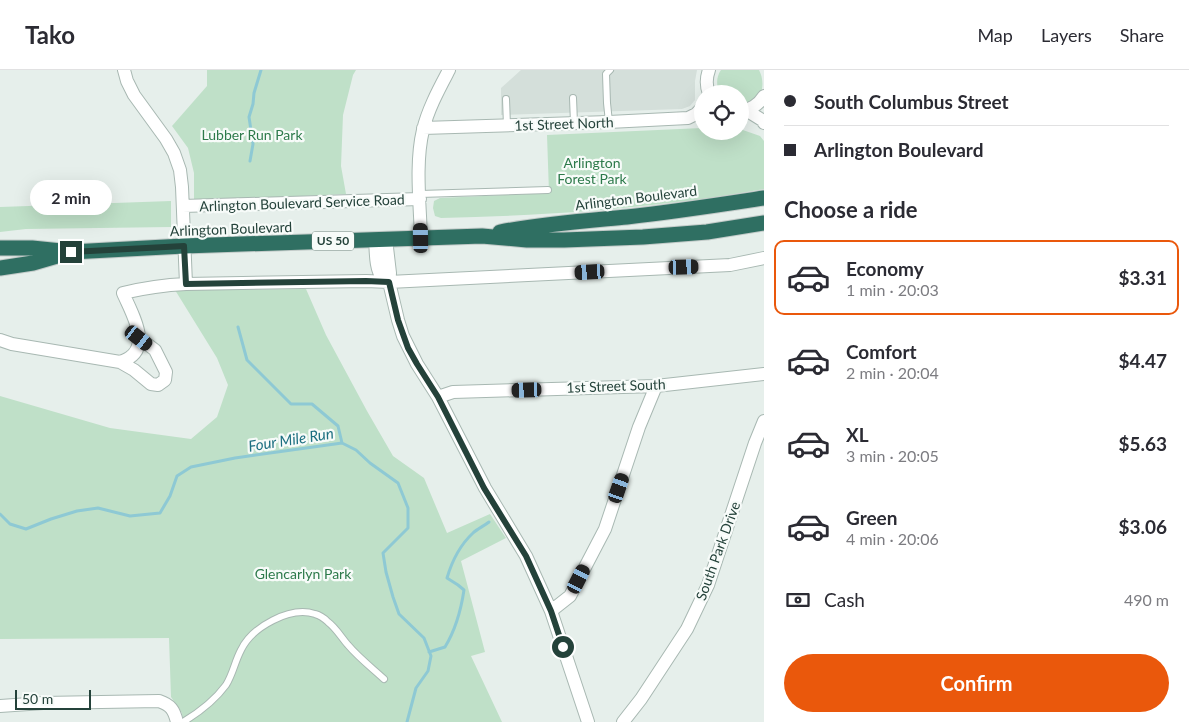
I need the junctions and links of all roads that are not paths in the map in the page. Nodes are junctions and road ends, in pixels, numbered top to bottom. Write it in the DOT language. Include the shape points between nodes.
graph roads {
  1 [pos="124,70"];
  2 [pos="449,70"];
  3 [pos="610,70"];
  4 [pos="709,70"];
  5 [pos="706,85"];
  6 [pos="764,96"];
  7 [pos="506,98"];
  8 [pos="573,98"];
  9 [pos="749,108"];
  10 [pos="749,113"];
  11 [pos="694,115"];
  12 [pos="609,122"];
  13 [pos="574,123"];
  14 [pos="764,123"];
  15 [pos="506,126"];
  16 [pos="423,128"];
  17 [pos="548,190"];
  18 [pos="420,196"];
  19 [pos="764,198"];
  20 [pos="183,206"];
  21 [pos="764,223"];
  22 [pos="482,236"];
  23 [pos="421,238"];
  24 [pos="381,239"];
  25 [pos="184,246"];
  26 [pos="0,248"];
  27 [pos="71,252"];
  28 [pos="764,258"];
  29 [pos="0,268"];
  30 [pos="389,282"];
  31 [pos="186,284"];
  32 [pos="139,338"];
  33 [pos="0,340"];
  34 [pos="120,362"];
  35 [pos="764,374"];
  36 [pos="656,386"];
  37 [pos="438,397"];
  38 [pos="764,421"];
  39 [pos="551,611"];
  40 [pos="384,679"];
  41 [pos="0,706"];
  42 [pos="178,722"];
  43 [pos="183,722"];
  44 [pos="588,722"];
  45 [pos="623,722"];
  1 -- 20 [label="street" via="134,95 174,153 180,170"];
  2 -- 16 [label="street"];
  3 -- 12 [label="lane" via="606,74"];
  4 -- 5 [label="street"];
  6 -- 9 [label="street"];
  7 -- 15 [label="lane"];
  8 -- 13 [label="lane"];
  10 -- 14 [label="street"];
  11 -- 12 [label="street, 1st Street North"];
  12 -- 13 [label="street, 1st Street North"];
  13 -- 15 [label="street, 1st Street North"];
  15 -- 16 [label="street, 1st Street North"];
  16 -- 18 [label="street" via="419,159"];
  17 -- 18 [label="lane, Arlington Boulevard Service Road"];
  18 -- 20 [label="street, Arlington Boulevard Service Road"];
  18 -- 23 [label="street"];
  19 -- 22 [label="highway, Arlington Boulevard / US 50"];
  20 -- 25 [label="street"];
  21 -- 22 [label="highway, Arlington Boulevard / US 50" via="643,237 527,240"];
  22 -- 23 [label="highway, Arlington Boulevard / US 50"];
  23 -- 24 [label="highway, Arlington Boulevard / US 50"];
  24 -- 25 [label="highway, Arlington Boulevard / US 50"];
  24 -- 30 [label="street" via="390,273"];
  25 -- 27 [label="highway, Arlington Boulevard / US 50"];
  25 -- 31 [label="street"];
  26 -- 27 [label="highway, Arlington Boulevard / US 50"];
  27 -- 29 [label="highway, Arlington Boulevard / US 50"];
  28 -- 30 [label="street" via="730,265"];
  30 -- 31 [label="street"];
  30 -- 37 [label="street" via="403,336"];
  31 -- 32 [label="street" via="123,293"];
  32 -- 34 [label="street" via="137,350"];
  32 -- 34 [label="street" via="154,350 166,372 165,380 158,385 151,384"];
  33 -- 34 [label="street"];
  35 -- 36 [label="street, 1st Street South"];
  36 -- 37 [label="street, 1st Street South" via="453,392"];
  36 -- 39 [label="street" via="605,529 570,596"];
  37 -- 39 [label="street" via="484,488 526,556"];
  38 -- 45 [label="street, South Park Drive" via="708,585 687,629"];
  39 -- 44 [label="street"];
  40 -- 43 [label="lane" via="347,645 328,621 315,614 299,612 266,623 251,636 241,649 227,684"];
  41 -- 42 [label="street" via="159,701 167,703"];
}
